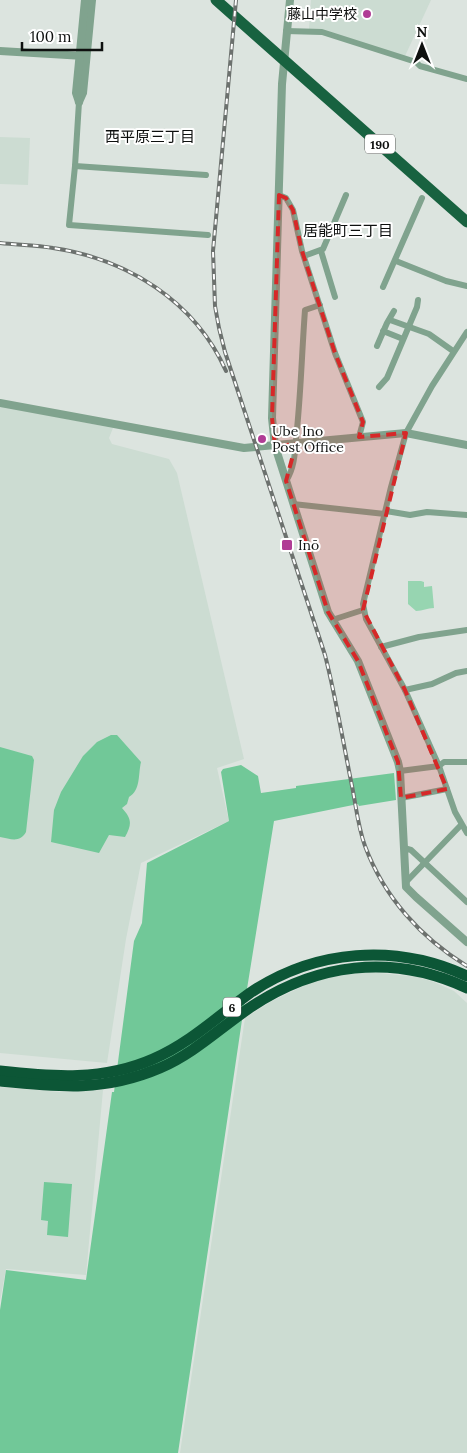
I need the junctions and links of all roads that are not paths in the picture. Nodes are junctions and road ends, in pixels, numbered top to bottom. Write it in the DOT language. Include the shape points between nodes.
graph roads {
  1 [pos="85,0"];
  2 [pos="92,0"];
  3 [pos="216,0"];
  4 [pos="290,0"];
  5 [pos="233,11"];
  6 [pos="286,31"];
  7 [pos="0,51"];
  8 [pos="83,56"];
  9 [pos="292,64"];
  10 [pos="467,79"];
  11 [pos="79,102"];
  12 [pos="75,166"];
  13 [pos="206,174"];
  14 [pos="279,195"];
  15 [pos="346,195"];
  16 [pos="422,198"];
  17 [pos="467,212"];
  18 [pos="467,222"];
  19 [pos="208,235"];
  20 [pos="321,251"];
  21 [pos="304,256"];
  22 [pos="396,261"];
  23 [pos="467,286"];
  24 [pos="383,287"];
  25 [pos="335,298"];
  26 [pos="418,300"];
  27 [pos="320,305"];
  28 [pos="394,311"];
  29 [pos="390,320"];
  30 [pos="408,327"];
  31 [pos="383,331"];
  32 [pos="467,332"];
  33 [pos="403,339"];
  34 [pos="377,346"];
  35 [pos="453,351"];
  36 [pos="379,387"];
  37 [pos="0,403"];
  38 [pos="406,433"];
  39 [pos="360,437"];
  40 [pos="296,444"];
  41 [pos="467,445"];
  42 [pos="275,446"];
  43 [pos="286,481"];
  44 [pos="293,504"];
  45 [pos="385,512"];
  46 [pos="467,515"];
  47 [pos="364,610"];
  48 [pos="332,620"];
  49 [pos="467,630"];
  50 [pos="381,647"];
  51 [pos="467,671"];
  52 [pos="405,690"];
  53 [pos="467,762"];
  54 [pos="439,766"];
  55 [pos="400,771"];
  56 [pos="447,789"];
  57 [pos="401,798"];
  58 [pos="461,824"];
  59 [pos="467,833"];
  60 [pos="404,848"];
  61 [pos="424,862"];
  62 [pos="406,882"];
  63 [pos="467,902"];
  64 [pos="467,942"];
  65 [pos="467,976"];
  66 [pos="467,988"];
  67 [pos="3,1076"];
  1 -- 8 [label="street"];
  2 -- 8 [label="street"];
  3 -- 5 [label="highway, 190"];
  4 -- 6 [label="street"];
  5 -- 9 [label="highway, 190"];
  6 -- 10 [label="street" via="322,32"];
  6 -- 14 [label="street"];
  7 -- 8 [label="street"];
  8 -- 11 [label="street" via="83,93"];
  9 -- 17 [label="highway, 190"];
  9 -- 18 [label="highway, 190"];
  11 -- 12 [label="street"];
  12 -- 13 [label="street"];
  12 -- 19 [label="street" via="69,225"];
  14 -- 21 [label="street" via="291,204"];
  14 -- 42 [label="street" via="272,418"];
  15 -- 20 [label="street"];
  16 -- 22 [label="street"];
  20 -- 21 [label="street"];
  20 -- 25 [label="street"];
  21 -- 27 [label="street"];
  22 -- 23 [label="street"];
  22 -- 24 [label="street"];
  26 -- 30 [label="street"];
  27 -- 39 [label="street" via="363,422"];
  27 -- 40 [label="street" via="304,310"];
  28 -- 29 [label="street"];
  29 -- 30 [label="street"];
  29 -- 31 [label="street"];
  30 -- 33 [label="street"];
  30 -- 35 [label="street" via="429,334"];
  31 -- 33 [label="street"];
  31 -- 34 [label="street"];
  32 -- 35 [label="street"];
  33 -- 36 [label="street" via="387,378"];
  35 -- 38 [label="street"];
  37 -- 42 [label="street" via="234,447"];
  38 -- 39 [label="street"];
  38 -- 41 [label="street"];
  38 -- 45 [label="street"];
  39 -- 40 [label="street"];
  40 -- 42 [label="street"];
  40 -- 43 [label="street"];
  42 -- 43 [label="street"];
  43 -- 44 [label="street"];
  44 -- 45 [label="street"];
  44 -- 48 [label="street"];
  45 -- 46 [label="street"];
  45 -- 47 [label="street"];
  47 -- 48 [label="street"];
  47 -- 50 [label="street"];
  48 -- 55 [label="street" via="358,662"];
  49 -- 50 [label="street"];
  50 -- 52 [label="street"];
  51 -- 52 [label="street"];
  52 -- 54 [label="street"];
  53 -- 54 [label="street" via="444,762"];
  54 -- 55 [label="street"];
  54 -- 56 [label="street"];
  55 -- 57 [label="street"];
  56 -- 57 [label="street"];
  56 -- 58 [label="street"];
  57 -- 60 [label="street"];
  58 -- 59 [label="street"];
  58 -- 61 [label="street"];
  60 -- 61 [label="street"];
  60 -- 62 [label="street"];
  61 -- 62 [label="street"];
  61 -- 63 [label="street"];
  62 -- 64 [label="street" via="409,891"];
  65 -- 67 [label="highway, 6" via="437,964 394,955 359,954 330,959 301,967 268,982 183,1043 140,1064 82,1077"];
  66 -- 67 [label="highway, 6" via="399,968 364,966 330,972 296,982 267,997 191,1051 145,1074 108,1084 83,1086 55,1086"];
}
